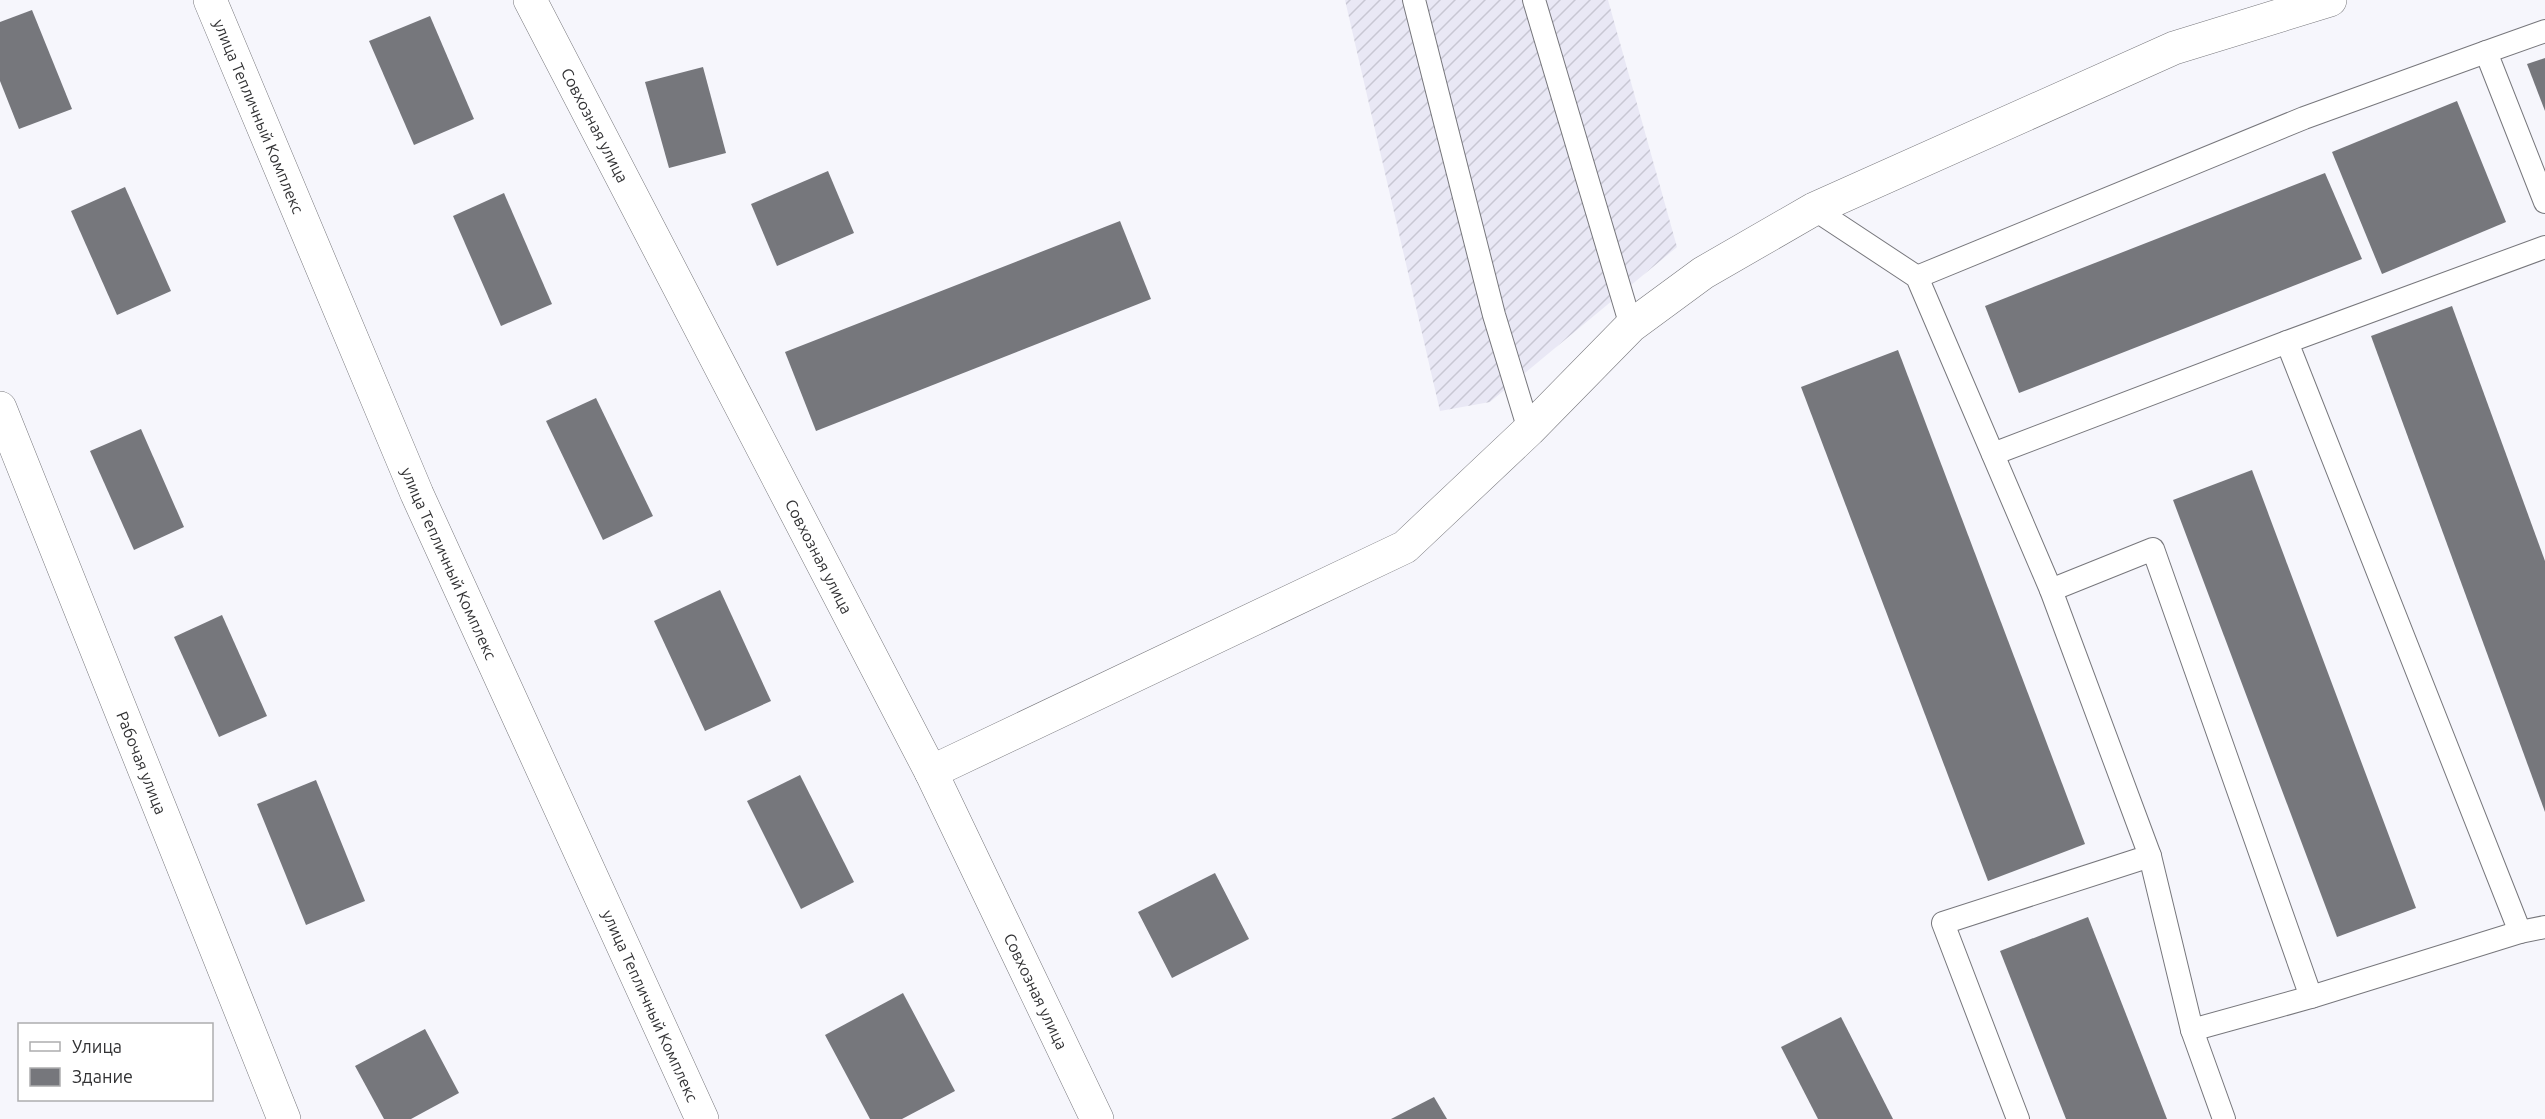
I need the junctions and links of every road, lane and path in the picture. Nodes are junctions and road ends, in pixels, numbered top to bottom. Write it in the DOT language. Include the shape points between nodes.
graph roads {
  1 [pos="210,0"];
  2 [pos="530,0"];
  3 [pos="1414,0"];
  4 [pos="1534,0"];
  5 [pos="2330,0"];
  6 [pos="2545,31"];
  7 [pos="2486,52"];
  8 [pos="2545,202"];
  9 [pos="1814,209"];
  10 [pos="2545,247"];
  11 [pos="1917,277"];
  12 [pos="1631,326"];
  13 [pos="2287,342"];
  14 [pos="0,408"];
  15 [pos="1529,430"];
  16 [pos="1993,454"];
  17 [pos="2051,590"];
  18 [pos="931,772"];
  19 [pos="2150,856"];
  20 [pos="2545,927"];
  21 [pos="2520,932"];
  22 [pos="2311,997"];
  23 [pos="2192,1030"];
  24 [pos="284,1119"];
  25 [pos="702,1119"];
  26 [pos="1097,1119"];
  27 [pos="2018,1119"];
  28 [pos="2224,1119"];
  1 -- 25 [label="street, улица Тепличный Комплекс" via="417,494"];
  2 -- 18 [label="street, Совхозная улица"];
  3 -- 15 [label="lane" via="1494,315"];
  4 -- 12 [label="lane"];
  5 -- 9 [label="street" via="2174,48"];
  6 -- 7 [label="lane"];
  7 -- 8 [label="lane"];
  7 -- 11 [label="lane" via="2304,118"];
  9 -- 11 [label="lane"];
  9 -- 12 [label="street" via="1703,273"];
  10 -- 13 [label="lane"];
  11 -- 16 [label="lane"];
  12 -- 15 [label="street"];
  13 -- 16 [label="lane"];
  13 -- 21 [label="lane"];
  14 -- 24 [label="street, Рабочая улица"];
  15 -- 18 [label="street" via="1405,547"];
  16 -- 17 [label="lane"];
  17 -- 19 [label="lane"];
  17 -- 22 [label="lane" via="2153,549"];
  18 -- 26 [label="street, Совхозная улица"];
  19 -- 23 [label="lane"];
  19 -- 27 [label="lane" via="1943,923"];
  20 -- 21 [label="lane"];
  21 -- 22 [label="lane"];
  22 -- 23 [label="lane"];
  23 -- 28 [label="lane"];
}
